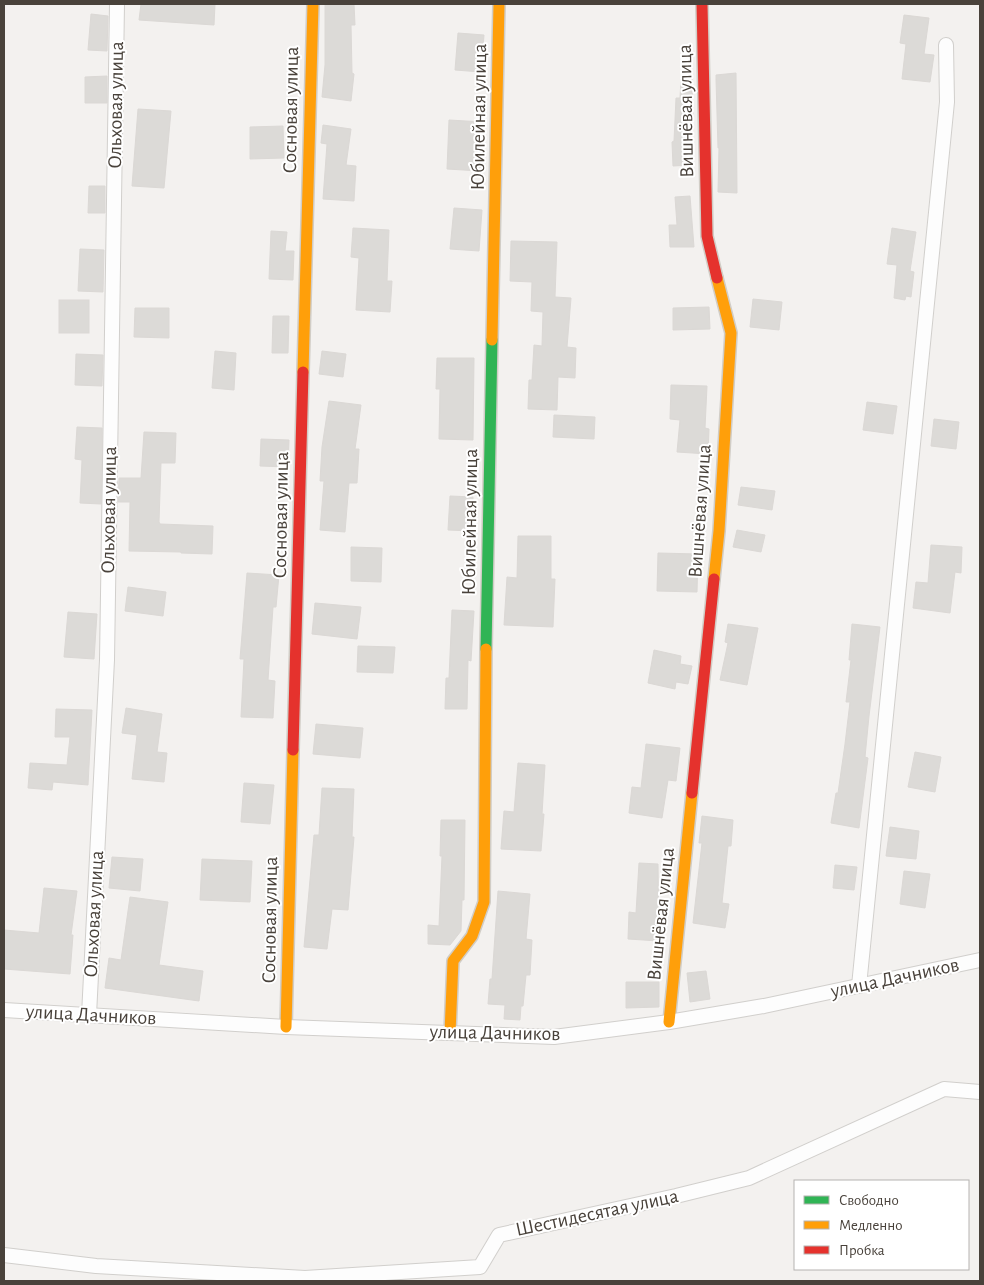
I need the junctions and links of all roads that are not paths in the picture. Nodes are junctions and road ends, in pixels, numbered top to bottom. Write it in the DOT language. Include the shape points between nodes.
graph roads {
  1 [pos="117,4"];
  2 [pos="313,4"];
  3 [pos="500,4"];
  4 [pos="702,4"];
  5 [pos="946,45"];
  6 [pos="980,960"];
  7 [pos="859,986"];
  8 [pos="4,1010"];
  9 [pos="89,1015"];
  10 [pos="669,1022"];
  11 [pos="286,1027"];
  12 [pos="450,1033"];
  13 [pos="980,1092"];
  14 [pos="4,1255"];
  1 -- 9 [label="street, Ольховая улица" via="107,660"];
  2 -- 11 [label="street, Сосновая улица"];
  3 -- 12 [label="street, Юбилейная улица" via="484,902 472,936 453,961"];
  4 -- 10 [label="street, Вишнёвая улица" via="707,236 731,333 719,531"];
  5 -- 7 [label="street" via="947,102"];
  6 -- 7 [label="street, улица Дачников"];
  7 -- 10 [label="street, улица Дачников"];
  8 -- 9 [label="street, улица Дачников"];
  9 -- 11 [label="street, улица Дачников"];
  10 -- 12 [label="street, улица Дачников" via="554,1037"];
  11 -- 12 [label="street, улица Дачников"];
  13 -- 14 [label="street, Шестидесятая улица" via="944,1089 750,1178 499,1234 480,1267 305,1278 96,1266"];
}
